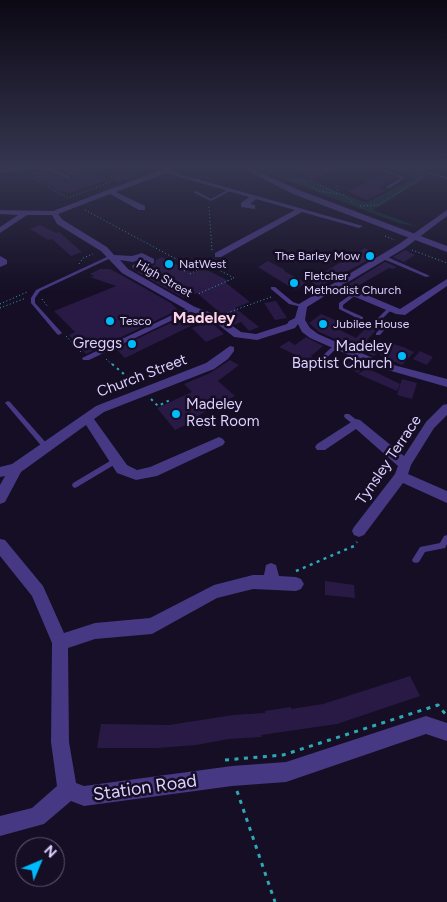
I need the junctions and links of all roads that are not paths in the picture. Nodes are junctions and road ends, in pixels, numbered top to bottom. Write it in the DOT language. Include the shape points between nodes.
graph roads {
  1 [pos="62,210"];
  2 [pos="301,210"];
  3 [pos="346,210"];
  4 [pos="0,212"];
  5 [pos="447,212"];
  6 [pos="54,213"];
  7 [pos="24,214"];
  8 [pos="359,226"];
  9 [pos="0,231"];
  10 [pos="414,237"];
  11 [pos="447,249"];
  12 [pos="218,255"];
  13 [pos="111,257"];
  14 [pos="383,257"];
  15 [pos="0,259"];
  16 [pos="0,264"];
  17 [pos="136,267"];
  18 [pos="428,276"];
  19 [pos="447,282"];
  20 [pos="334,285"];
  21 [pos="273,288"];
  22 [pos="355,294"];
  23 [pos="302,306"];
  24 [pos="390,308"];
  25 [pos="192,309"];
  26 [pos="361,318"];
  27 [pos="299,325"];
  28 [pos="59,333"];
  29 [pos="378,334"];
  30 [pos="336,346"];
  31 [pos="230,349"];
  32 [pos="86,358"];
  33 [pos="302,363"];
  34 [pos="447,383"];
  35 [pos="8,403"];
  36 [pos="447,408"];
  37 [pos="87,418"];
  38 [pos="218,442"];
  39 [pos="46,447"];
  40 [pos="320,447"];
  41 [pos="116,460"];
  42 [pos="16,468"];
  43 [pos="403,470"];
  44 [pos="0,472"];
  45 [pos="74,484"];
  46 [pos="447,497"];
  47 [pos="0,498"];
  48 [pos="359,531"];
  49 [pos="447,538"];
  50 [pos="0,545"];
  51 [pos="416,560"];
  52 [pos="280,580"];
  53 [pos="60,643"];
  54 [pos="447,732"];
  55 [pos="68,790"];
  56 [pos="0,826"];
  1 -- 6 [label="street"];
  2 -- 8 [label="street"];
  2 -- 12 [label="street"];
  3 -- 10 [label="street"];
  4 -- 7 [label="street"];
  5 -- 10 [label="street"];
  6 -- 7 [label="street"];
  6 -- 13 [label="street, High Street" via="60,222 104,249"];
  7 -- 9 [label="street"];
  10 -- 11 [label="street"];
  10 -- 14 [label="street"];
  13 -- 17 [label="street" via="142,256 150,260"];
  13 -- 25 [label="street, High Street" via="125,271"];
  13 -- 28 [label="lane" via="38,290 33,303"];
  14 -- 18 [label="lane"];
  14 -- 20 [label="street"];
  15 -- 16 [label="street" via="4,262"];
  19 -- 24 [label="street" via="409,311 399,312"];
  20 -- 22 [label="street"];
  20 -- 23 [label="street"];
  21 -- 23 [label="lane" via="291,303"];
  22 -- 24 [label="street"];
  22 -- 26 [label="lane" via="341,304 341,309"];
  23 -- 27 [label="street"];
  24 -- 29 [label="lane" via="380,318 384,328"];
  25 -- 27 [label="street, High Street" via="214,317 231,331 245,337 257,337"];
  25 -- 32 [label="street"];
  27 -- 30 [label="street"];
  30 -- 33 [label="lane" via="317,364"];
  30 -- 34 [label="street" via="378,364"];
  31 -- 37 [label="street, Church Street" via="210,366 100,409"];
  35 -- 39 [label="lane"];
  36 -- 43 [label="street, Tynsley Terrace" via="430,425"];
  37 -- 39 [label="street, Church Street"];
  37 -- 41 [label="street"];
  38 -- 41 [label="street" via="152,472 136,475 122,469"];
  39 -- 42 [label="street, Church Street"];
  40 -- 43 [label="street" via="351,420"];
  41 -- 45 [label="lane"];
  42 -- 44 [label="street, Church Street"];
  42 -- 47 [label="street, Church Street"];
  43 -- 46 [label="street"];
  43 -- 48 [label="street, Tynsley Terrace"];
  49 -- 51 [label="lane" via="442,546 423,549"];
  50 -- 53 [label="street" via="38,591"];
  52 -- 53 [label="street" via="253,582 214,592 152,626 95,631"];
  53 -- 55 [label="street" via="60,742"];
  54 -- 55 [label="street, Station Road" via="426,726 286,772 231,767 84,796"];
  55 -- 56 [label="street" via="37,817"];
}
